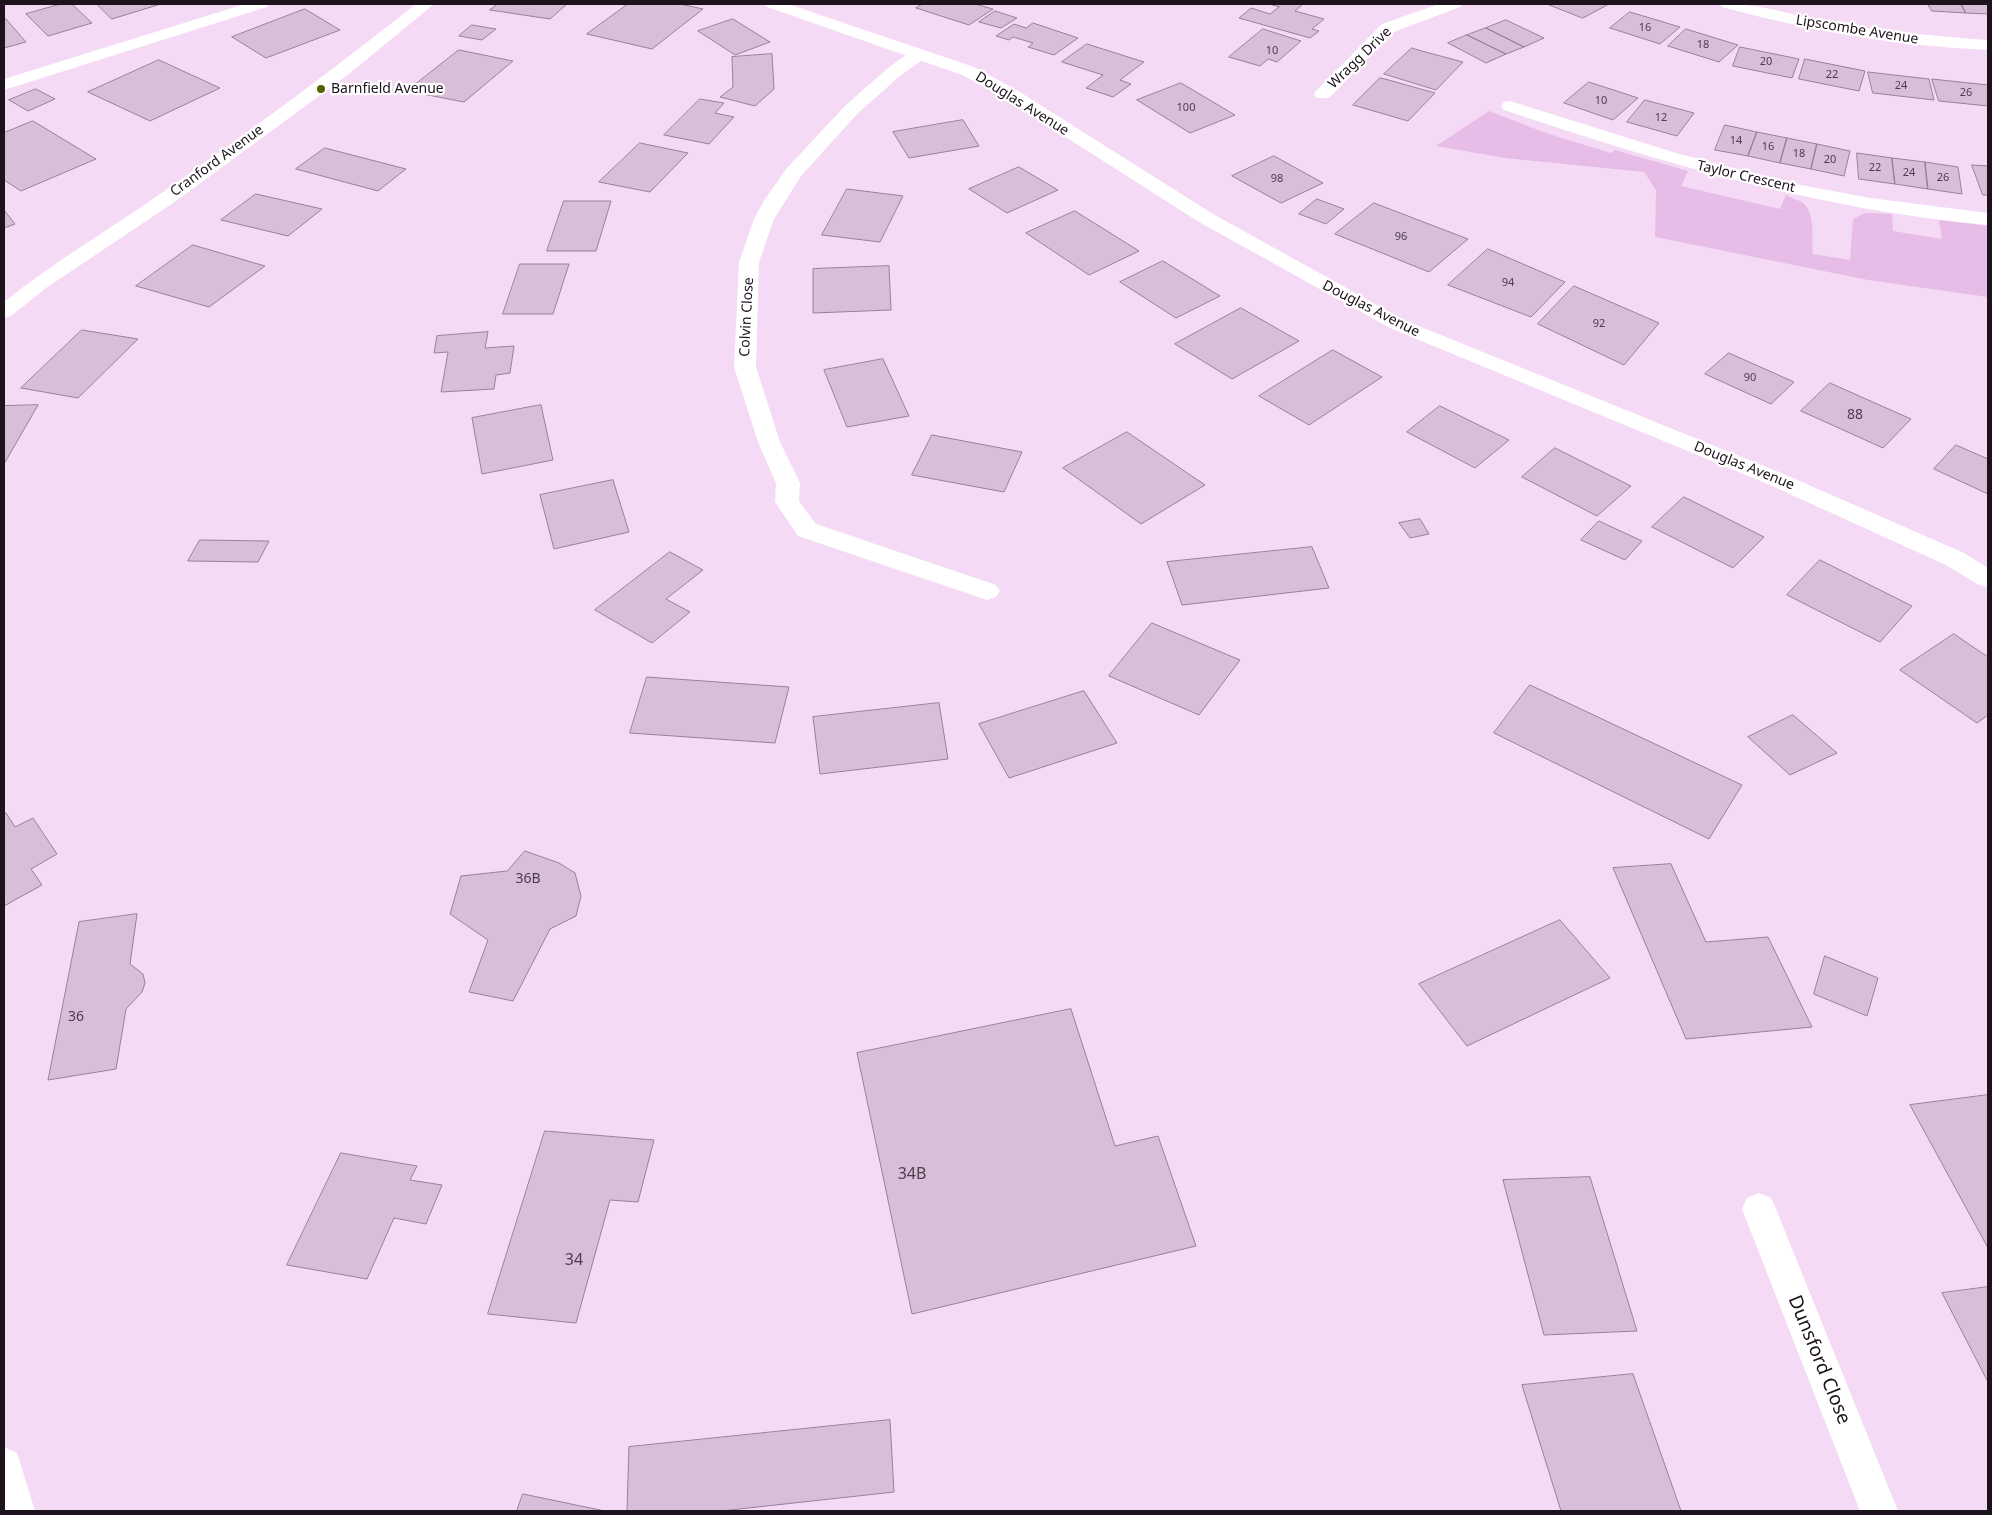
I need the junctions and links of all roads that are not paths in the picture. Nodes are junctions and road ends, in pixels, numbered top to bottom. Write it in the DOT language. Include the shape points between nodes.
graph roads {
  1 [pos="260,4"];
  2 [pos="426,4"];
  3 [pos="1454,4"];
  4 [pos="1728,4"];
  5 [pos="784,5"];
  6 [pos="1988,45"];
  7 [pos="920,54"];
  8 [pos="4,85"];
  9 [pos="1323,94"];
  10 [pos="1510,106"];
  11 [pos="1988,219"];
  12 [pos="4,312"];
  13 [pos="1988,580"];
  14 [pos="988,591"];
  15 [pos="1759,1209"];
  16 [pos="4,1466"];
  17 [pos="16,1511"];
  18 [pos="1879,1511"];
  1 -- 8 [label="street"];
  2 -- 12 [label="street, Cranford Avenue" via="169,197 39,284"];
  3 -- 9 [label="street, Wragg Drive" via="1388,28"];
  4 -- 6 [label="street, Lipscombe Avenue" via="1811,24 1903,38"];
  5 -- 7 [label="street, Douglas Avenue"];
  7 -- 13 [label="street, Douglas Avenue" via="968,71 1009,93 1206,218 1397,324 1787,483 1955,559"];
  7 -- 14 [label="street, Colvin Close" via="887,78 821,142 794,172 768,212 749,262 744,367 769,442 788,483 787,502 807,530"];
  10 -- 11 [label="street, Taylor Crescent" via="1594,136 1831,197"];
  15 -- 18 [label="street, Dunsford Close"];
  16 -- 17 [label="street"];
}
